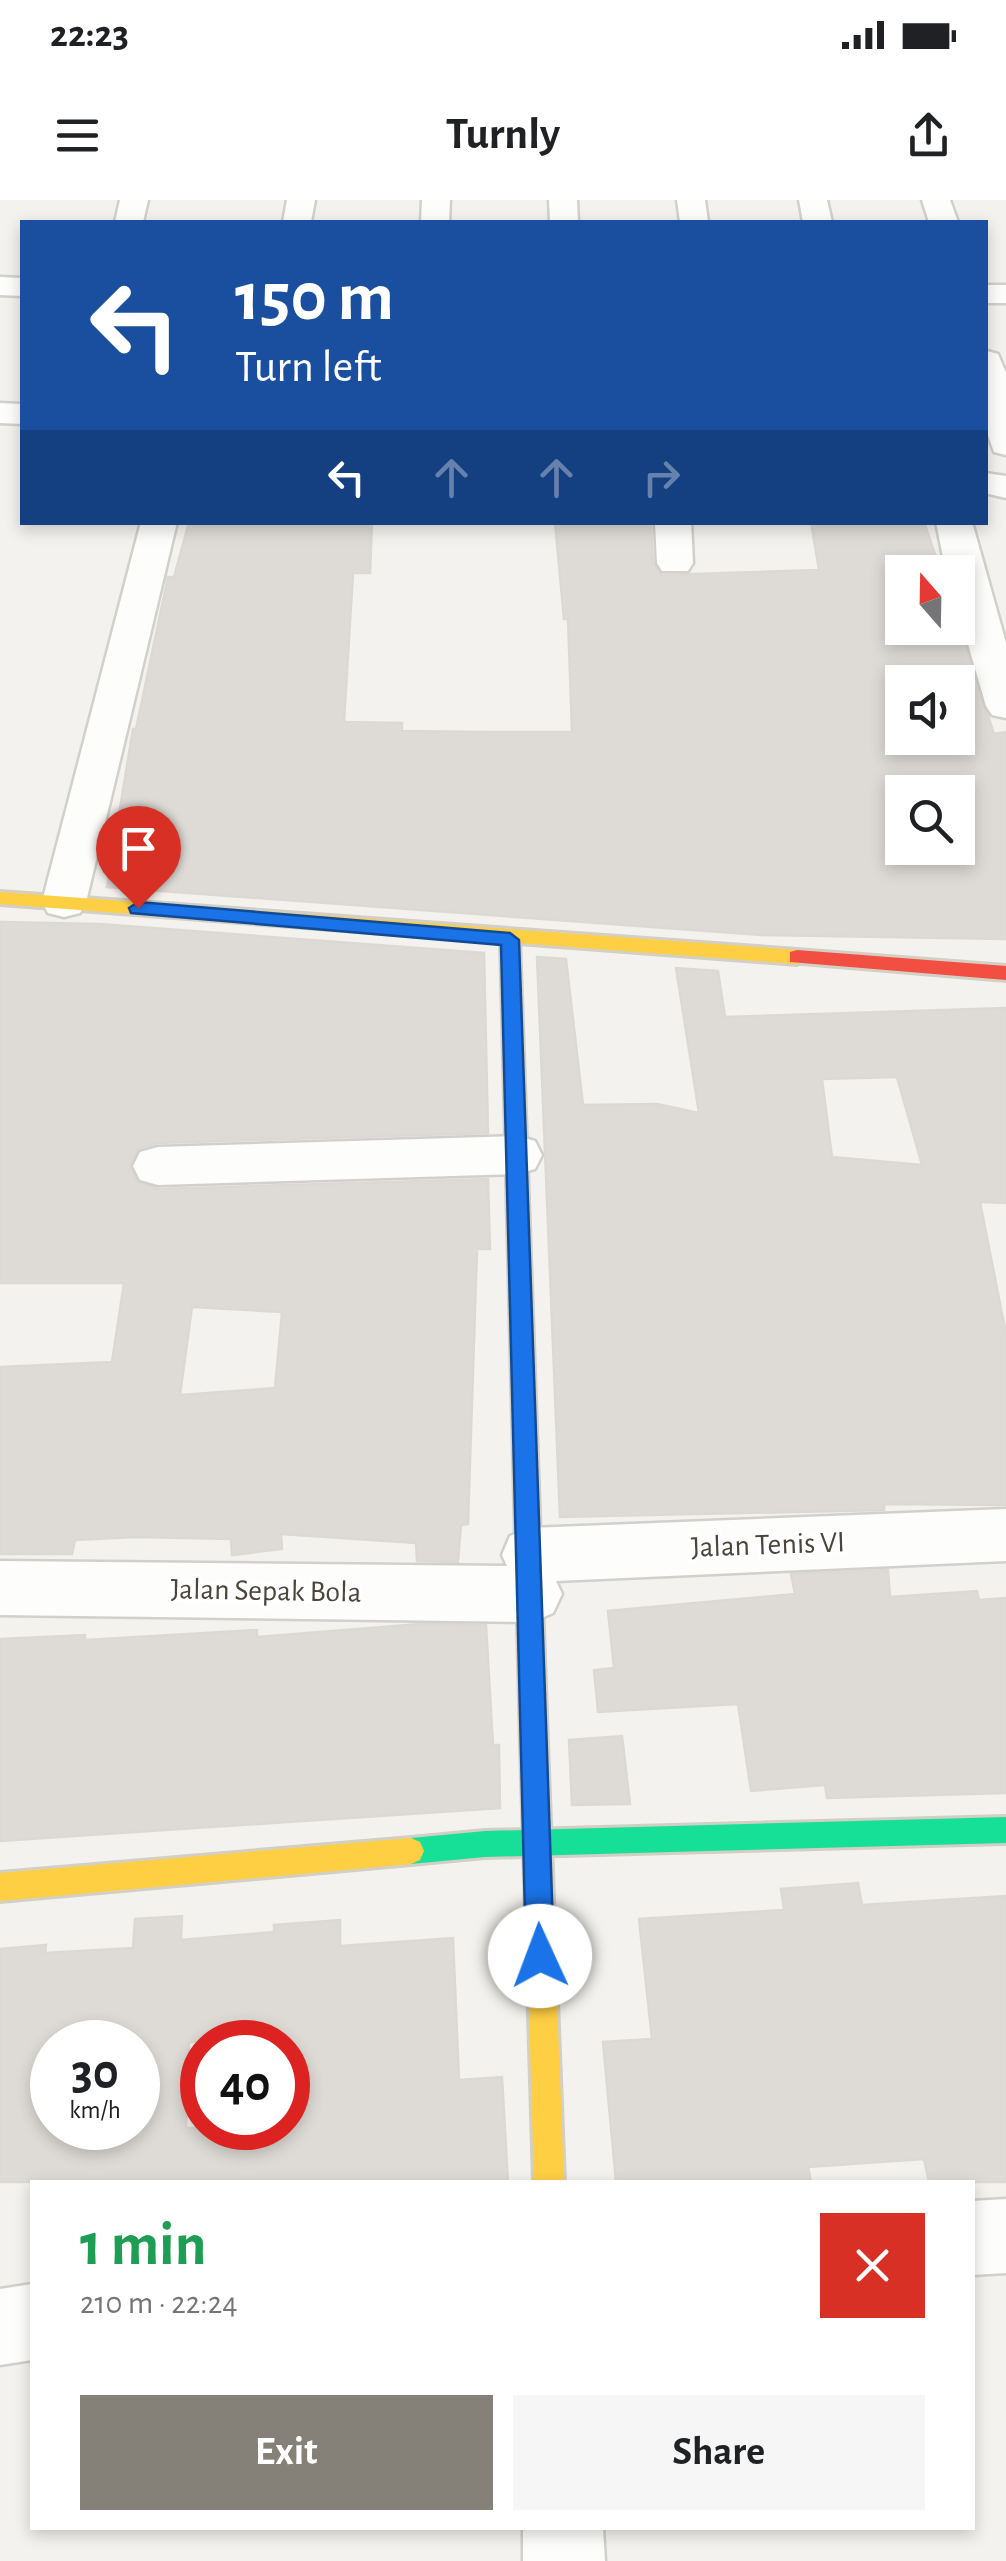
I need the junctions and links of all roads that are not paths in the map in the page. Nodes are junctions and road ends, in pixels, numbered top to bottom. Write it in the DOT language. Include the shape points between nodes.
graph roads {
  1 [pos="993,361"];
  2 [pos="1006,446"];
  3 [pos="158,525"];
  4 [pos="674,525"];
  5 [pos="954,525"];
  6 [pos="675,563"];
  7 [pos="1006,706"];
  8 [pos="0,898"];
  9 [pos="64,902"];
  10 [pos="510,940"];
  11 [pos="1006,973"];
  12 [pos="517,1154"];
  13 [pos="158,1166"];
  14 [pos="1006,1535"];
  15 [pos="532,1575"];
  16 [pos="0,1588"];
  17 [pos="1006,1830"];
  18 [pos="535,1843"];
  19 [pos="0,1886"];
  20 [pos="549,2180"];
  21 [pos="1006,2236"];
  22 [pos="975,2238"];
  23 [pos="30,2322"];
  24 [pos="0,2326"];
  25 [pos="563,2530"];
  26 [pos="564,2561"];
  1 -- 2 [label="street"];
  3 -- 9 [label="street"];
  4 -- 6 [label="street"];
  5 -- 7 [label="street"];
  8 -- 9 [label="street"];
  9 -- 10 [label="street"];
  10 -- 11 [label="street"];
  10 -- 12 [label="street"];
  12 -- 13 [label="street"];
  12 -- 15 [label="street"];
  14 -- 15 [label="street, Jalan Tenis VI"];
  15 -- 16 [label="street, Jalan Sepak Bola"];
  15 -- 18 [label="street"];
  17 -- 18 [label="street"];
  18 -- 19 [label="street"];
  18 -- 20 [label="street"];
  21 -- 22 [label="street"];
  23 -- 24 [label="street"];
  25 -- 26 [label="street"];
}
